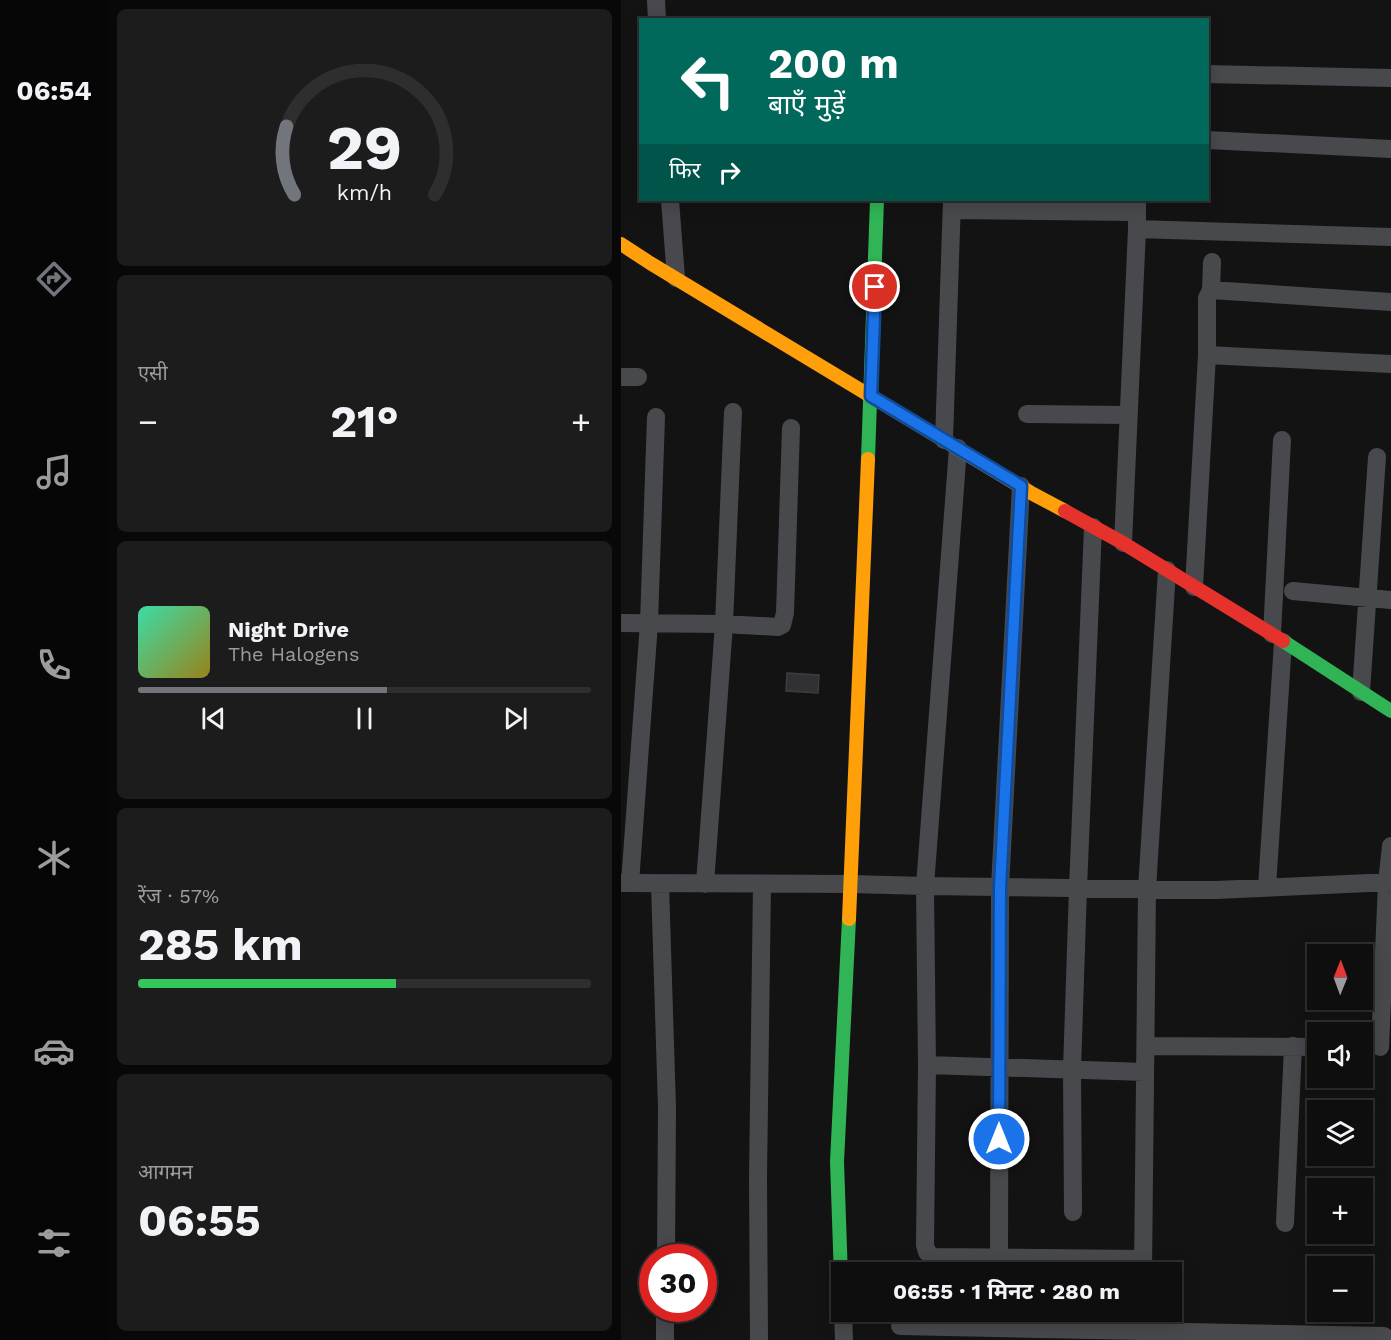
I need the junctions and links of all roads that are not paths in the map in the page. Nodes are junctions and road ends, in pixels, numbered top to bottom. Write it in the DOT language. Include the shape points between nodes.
graph roads {
  1 [pos="656,0"];
  2 [pos="657,18"];
  3 [pos="1209,74"];
  4 [pos="1391,78"];
  5 [pos="1209,140"];
  6 [pos="1391,149"];
  7 [pos="670,201"];
  8 [pos="877,201"];
  9 [pos="952,205"];
  10 [pos="1137,214"];
  11 [pos="1391,237"];
  12 [pos="621,244"];
  13 [pos="1212,262"];
  14 [pos="676,278"];
  15 [pos="1211,290"];
  16 [pos="1391,302"];
  17 [pos="1206,356"];
  18 [pos="1391,364"];
  19 [pos="871,396"];
  20 [pos="733,412"];
  21 [pos="1027,414"];
  22 [pos="1128,416"];
  23 [pos="656,417"];
  24 [pos="791,428"];
  25 [pos="1282,440"];
  26 [pos="951,444"];
  27 [pos="1377,457"];
  28 [pos="1021,486"];
  29 [pos="1382,515"];
  30 [pos="1093,527"];
  31 [pos="1123,543"];
  32 [pos="1167,570"];
  33 [pos="1194,587"];
  34 [pos="1293,591"];
  35 [pos="1367,598"];
  36 [pos="1391,600"];
  37 [pos="621,623"];
  38 [pos="649,623"];
  39 [pos="724,624"];
  40 [pos="1278,638"];
  41 [pos="1361,692"];
  42 [pos="1391,711"];
  43 [pos="1391,846"];
  44 [pos="1389,882"];
  45 [pos="625,883"];
  46 [pos="660,884"];
  47 [pos="705,884"];
  48 [pos="762,884"];
  49 [pos="851,884"];
  50 [pos="925,886"];
  51 [pos="1000,887"];
  52 [pos="1267,887"];
  53 [pos="1078,888"];
  54 [pos="1147,889"];
  55 [pos="1146,1046"];
  56 [pos="1293,1046"];
  57 [pos="1307,1047"];
  58 [pos="1377,1047"];
  59 [pos="927,1065"];
  60 [pos="999,1067"];
  61 [pos="1073,1070"];
  62 [pos="1145,1071"];
  63 [pos="1073,1212"];
  64 [pos="1285,1222"];
  65 [pos="666,1244"];
  66 [pos="999,1258"];
  67 [pos="840,1262"];
  68 [pos="1071,1262"];
  69 [pos="1143,1262"];
  70 [pos="665,1322"];
  71 [pos="843,1322"];
  72 [pos="900,1326"];
  73 [pos="1143,1335"];
  74 [pos="1384,1336"];
  75 [pos="665,1340"];
  76 [pos="759,1340"];
  77 [pos="844,1340"];
  1 -- 2 [label="street"];
  3 -- 4 [label="street"];
  5 -- 6 [label="street"];
  7 -- 14 [label="street"];
  8 -- 19 [label="street"];
  9 -- 10 [label="street"];
  9 -- 26 [label="street"];
  10 -- 11 [label="street"];
  10 -- 22 [label="street"];
  12 -- 14 [label="street"];
  13 -- 15 [label="street"];
  14 -- 19 [label="street"];
  15 -- 16 [label="street"];
  15 -- 17 [label="street" via="1207,298"];
  17 -- 18 [label="street"];
  17 -- 33 [label="street"];
  19 -- 26 [label="street"];
  19 -- 49 [label="street"];
  20 -- 39 [label="street"];
  21 -- 22 [label="street"];
  22 -- 31 [label="street"];
  23 -- 38 [label="street"];
  24 -- 39 [label="street" via="782,625"];
  25 -- 40 [label="street"];
  26 -- 28 [label="street"];
  26 -- 50 [label="street"];
  27 -- 29 [label="street"];
  28 -- 30 [label="street"];
  28 -- 51 [label="street"];
  29 -- 35 [label="street"];
  30 -- 31 [label="street"];
  30 -- 53 [label="street"];
  31 -- 32 [label="street"];
  32 -- 33 [label="street"];
  32 -- 54 [label="street"];
  33 -- 40 [label="street"];
  34 -- 35 [label="street"];
  35 -- 36 [label="street"];
  35 -- 41 [label="street"];
  37 -- 38 [label="street"];
  38 -- 39 [label="street"];
  38 -- 45 [label="street"];
  39 -- 47 [label="street"];
  40 -- 41 [label="street"];
  40 -- 52 [label="street"];
  41 -- 42 [label="street"];
  43 -- 44 [label="street"];
  44 -- 52 [label="street"];
  44 -- 58 [label="street"];
  45 -- 46 [label="street"];
  46 -- 47 [label="street"];
  46 -- 65 [label="street" via="667,1108"];
  47 -- 48 [label="street"];
  48 -- 49 [label="street"];
  48 -- 76 [label="street"];
  49 -- 50 [label="street"];
  49 -- 67 [label="street" via="837,1162"];
  50 -- 51 [label="street"];
  50 -- 59 [label="street"];
  51 -- 53 [label="street"];
  51 -- 60 [label="street"];
  52 -- 54 [label="street"];
  53 -- 54 [label="street"];
  53 -- 61 [label="street"];
  54 -- 55 [label="street"];
  55 -- 56 [label="street"];
  55 -- 62 [label="street"];
  56 -- 57 [label="street"];
  56 -- 64 [label="street"];
  59 -- 60 [label="street"];
  59 -- 66 [label="street" via="927,1252 933,1257"];
  60 -- 61 [label="street"];
  60 -- 66 [label="street"];
  61 -- 62 [label="street"];
  61 -- 63 [label="street"];
  62 -- 69 [label="street"];
  66 -- 68 [label="street"];
  70 -- 75 [label="street"];
  71 -- 77 [label="street"];
  72 -- 73 [label="street"];
  73 -- 74 [label="street"];
}
